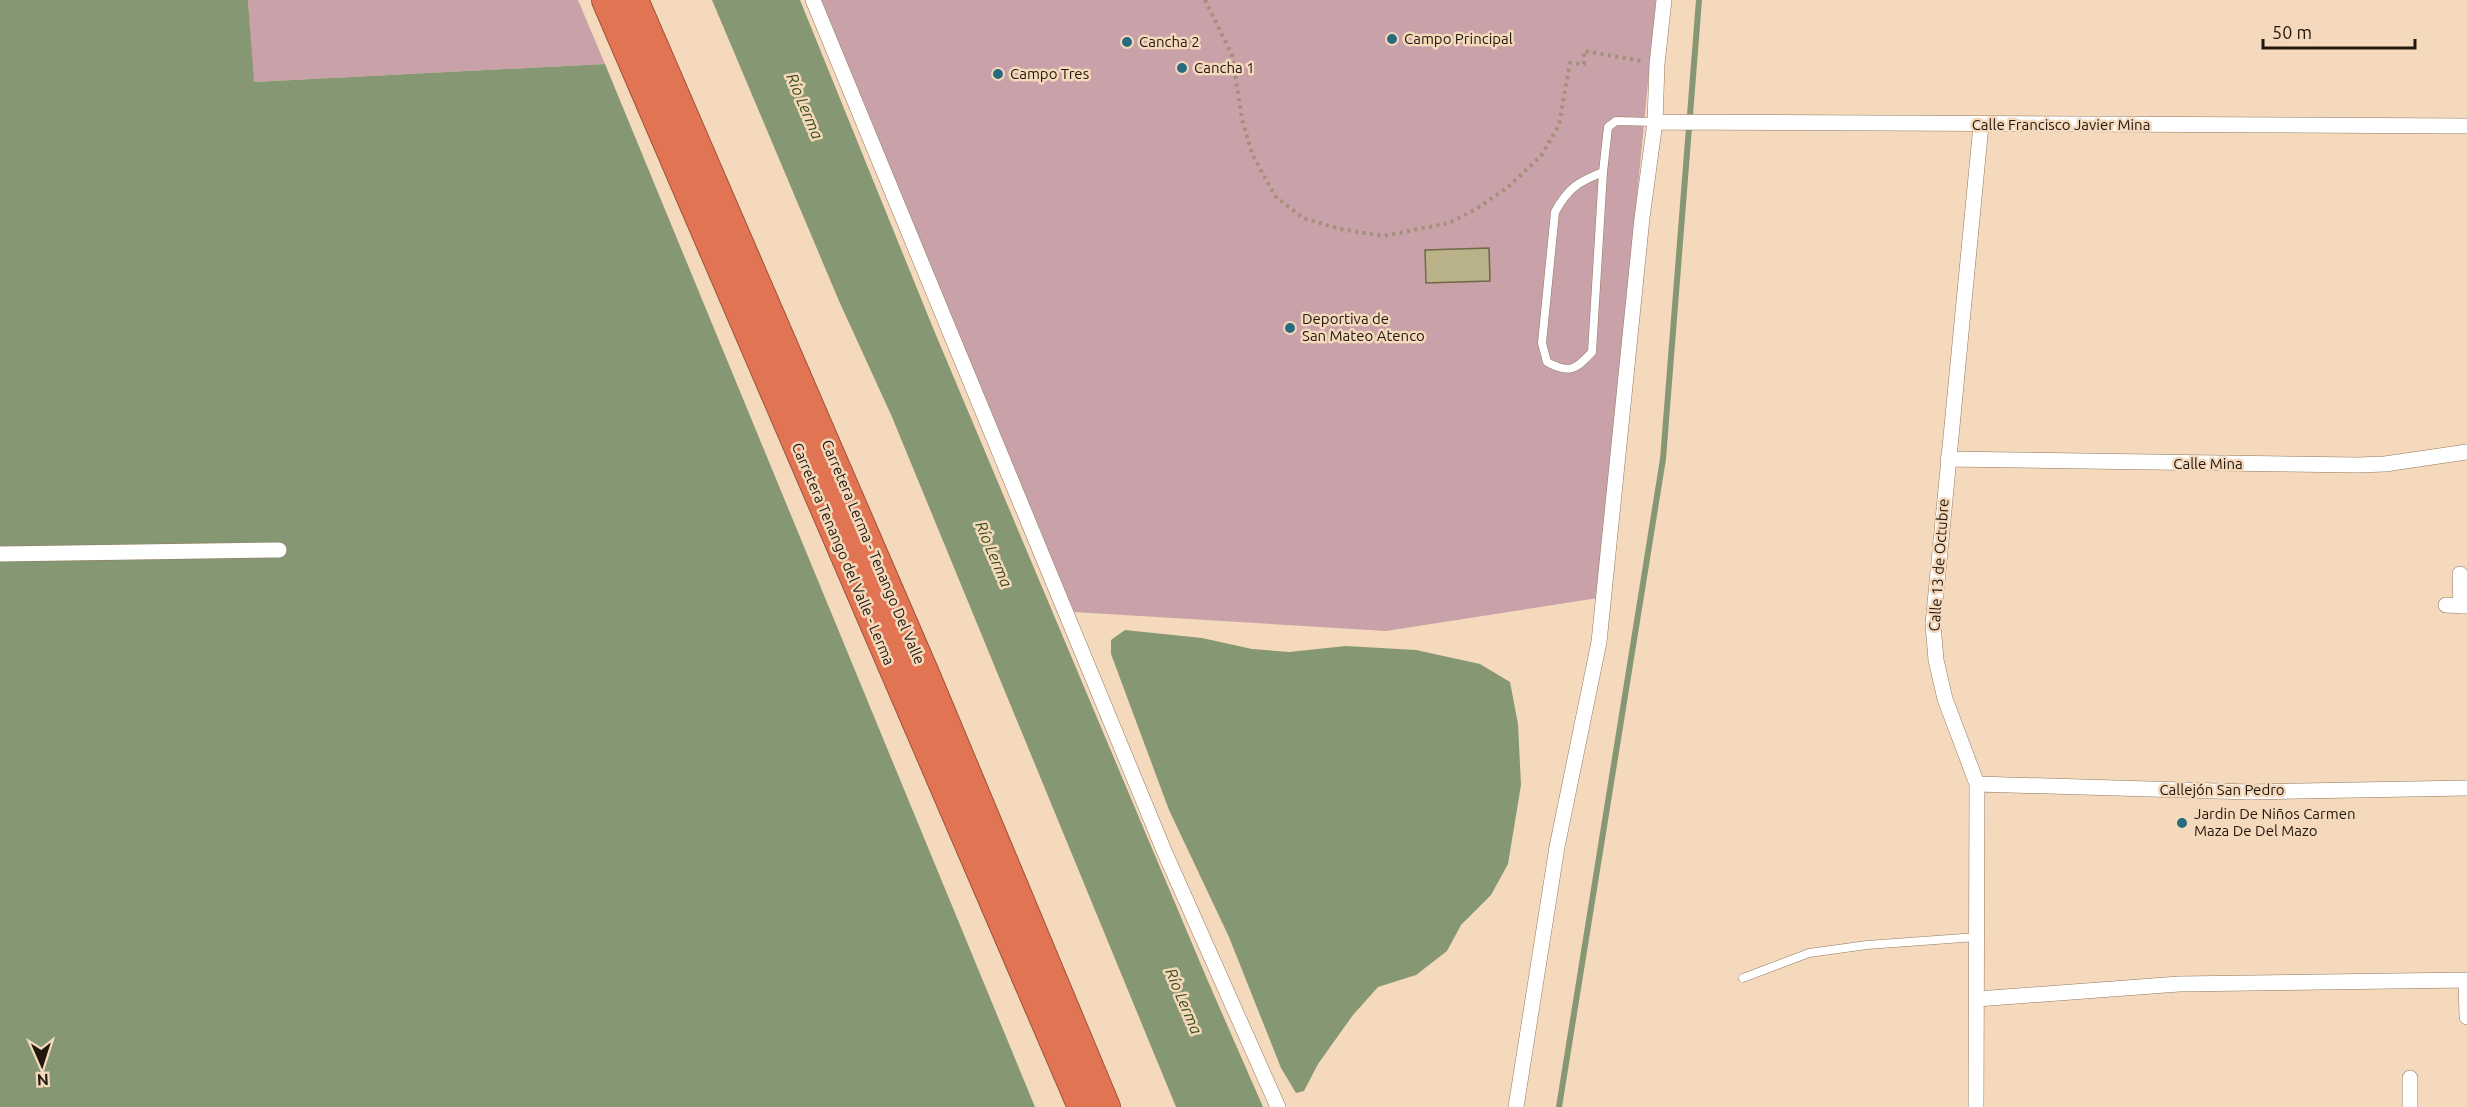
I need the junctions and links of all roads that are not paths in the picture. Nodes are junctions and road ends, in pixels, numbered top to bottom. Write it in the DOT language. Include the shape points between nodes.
graph roads {
  1 [pos="606,0"];
  2 [pos="633,0"];
  3 [pos="813,0"];
  4 [pos="1664,0"];
  5 [pos="1655,122"];
  6 [pos="1981,125"];
  7 [pos="2467,126"];
  8 [pos="1603,172"];
  9 [pos="2467,452"];
  10 [pos="1948,459"];
  11 [pos="279,550"];
  12 [pos="0,554"];
  13 [pos="2460,574"];
  14 [pos="2458,606"];
  15 [pos="1977,784"];
  16 [pos="2467,788"];
  17 [pos="1977,937"];
  18 [pos="1743,978"];
  19 [pos="2467,980"];
  20 [pos="1977,999"];
  21 [pos="2467,1017"];
  22 [pos="2410,1078"];
  23 [pos="1082,1107"];
  24 [pos="1106,1107"];
  25 [pos="1278,1107"];
  26 [pos="1516,1107"];
  27 [pos="1976,1107"];
  28 [pos="2410,1107"];
  1 -- 23 [label="highway, Carretera Tenango del Valle - Lerma"];
  2 -- 24 [label="highway, Carretera Lerma - Tenango Del Valle" via="926,676"];
  3 -- 25 [label="street" via="1166,853"];
  4 -- 5 [label="street"];
  5 -- 6 [label="street, Calle Francisco Javier Mina"];
  5 -- 8 [label="lane" via="1616,121 1608,127"];
  5 -- 26 [label="street" via="1599,642 1557,847"];
  6 -- 7 [label="street, Calle Francisco Javier Mina"];
  6 -- 10 [label="street, Calle 13 de Octubre"];
  8 -- 8 [label="lane" via="1583,180 1565,194 1555,212 1542,343 1547,362 1561,370 1579,367 1592,352"];
  9 -- 10 [label="street, Calle Mina" via="2358,465"];
  10 -- 15 [label="street, Calle 13 de Octubre" via="1933,624 1936,660 1945,699"];
  11 -- 12 [label="street"];
  13 -- 14 [label="street"];
  15 -- 16 [label="street, Callejón San Pedro" via="2251,792"];
  15 -- 17 [label="street, Calle 13 de Octubre"];
  17 -- 18 [label="lane" via="1809,952"];
  17 -- 20 [label="street, Calle 13 de Octubre"];
  19 -- 20 [label="street" via="2179,984"];
  19 -- 21 [label="street"];
  20 -- 27 [label="street, Calle 13 de Octubre"];
  22 -- 28 [label="street"];
}
